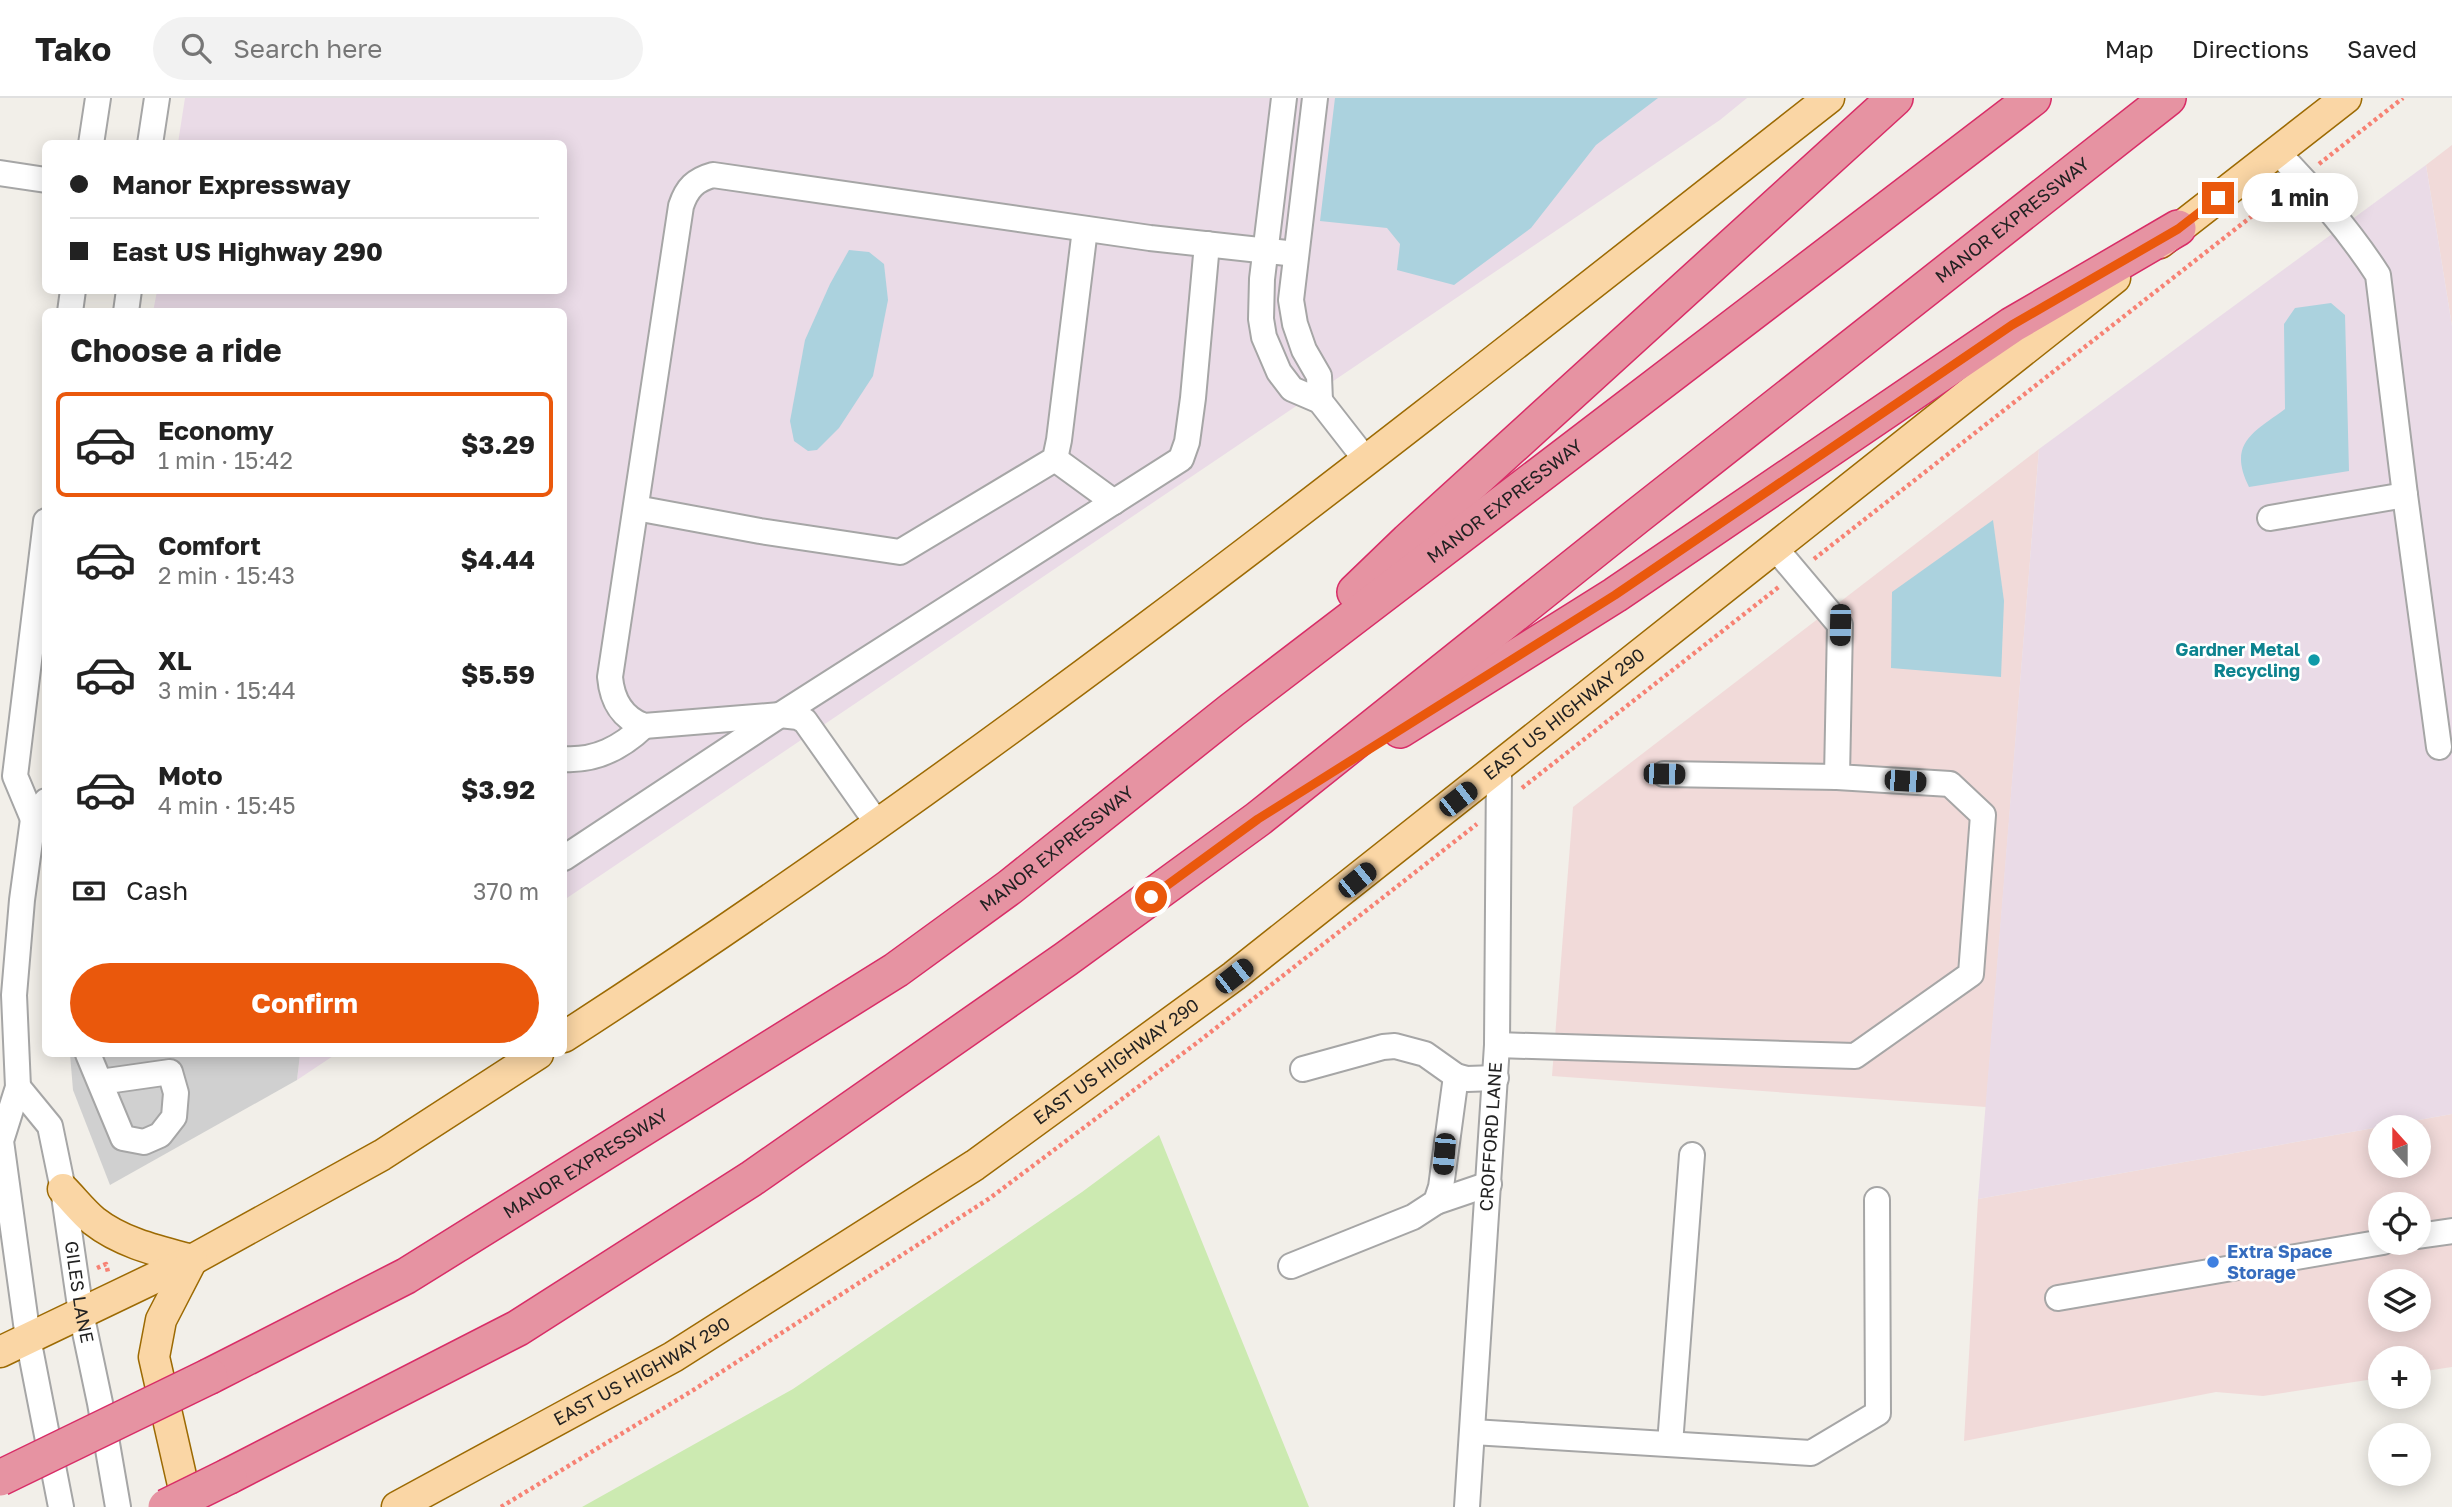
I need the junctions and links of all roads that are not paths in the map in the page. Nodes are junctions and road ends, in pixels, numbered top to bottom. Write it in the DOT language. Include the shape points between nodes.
graph roads {
  1 [pos="98,98"];
  2 [pos="157,98"];
  3 [pos="1284,98"];
  4 [pos="1315,98"];
  5 [pos="1829,98"];
  6 [pos="1895,98"];
  7 [pos="2033,98"];
  8 [pos="2168,98"];
  9 [pos="2346,98"];
  10 [pos="92,140"];
  11 [pos="151,140"];
  12 [pos="2277,152"];
  13 [pos="0,173"];
  14 [pos="42,179"];
  15 [pos="1085,229"];
  16 [pos="2178,229"];
  17 [pos="1207,244"];
  18 [pos="1265,250"];
  19 [pos="1296,254"];
  20 [pos="1320,401"];
  21 [pos="1055,459"];
  22 [pos="1366,460"];
  23 [pos="2405,495"];
  24 [pos="1114,502"];
  25 [pos="636,508"];
  26 [pos="2270,519"];
  27 [pos="1776,549"];
  28 [pos="42,554"];
  29 [pos="1232,710"];
  30 [pos="780,715"];
  31 [pos="644,726"];
  32 [pos="2439,747"];
  33 [pos="567,759"];
  34 [pos="1499,766"];
  35 [pos="1664,774"];
  36 [pos="1837,777"];
  37 [pos="41,814"];
  38 [pos="1258,819"];
  39 [pos="877,824"];
  40 [pos="567,856"];
  41 [pos="567,1035"];
  42 [pos="1497,1045"];
  43 [pos="89,1057"];
  44 [pos="533,1057"];
  45 [pos="1303,1069"];
  46 [pos="1456,1076"];
  47 [pos="1496,1079"];
  48 [pos="100,1082"];
  49 [pos="18,1087"];
  50 [pos="1692,1155"];
  51 [pos="3,1183"];
  52 [pos="1489,1184"];
  53 [pos="63,1189"];
  54 [pos="1877,1200"];
  55 [pos="1436,1202"];
  56 [pos="2452,1231"];
  57 [pos="2431,1235"];
  58 [pos="2368,1245"];
  59 [pos="192,1260"];
  60 [pos="1291,1265"];
  61 [pos="2058,1298"];
  62 [pos="81,1312"];
  63 [pos="28,1338"];
  64 [pos="0,1352"];
  65 [pos="1473,1432"];
  66 [pos="1670,1444"];
  67 [pos="0,1478"];
  68 [pos="61,1507"];
  69 [pos="118,1507"];
  70 [pos="166,1507"];
  71 [pos="188,1507"];
  72 [pos="397,1507"];
  73 [pos="1467,1507"];
  1 -- 10 [label="street"];
  2 -- 11 [label="street"];
  3 -- 18 [label="street"];
  4 -- 19 [label="street"];
  5 -- 22 [label="main road"];
  6 -- 29 [label="highway" via="1408,541"];
  7 -- 29 [label="highway, MANOR EXPRESSWAY"];
  8 -- 38 [label="highway, MANOR EXPRESSWAY"];
  9 -- 12 [label="main road, EAST US HIGHWAY 290"];
  12 -- 16 [label="main road, EAST US HIGHWAY 290"];
  12 -- 23 [label="street" via="2359,245 2378,275"];
  13 -- 14 [label="street"];
  15 -- 17 [label="street"];
  15 -- 21 [label="street"];
  15 -- 25 [label="street" via="713,175 701,178 685,194 681,206"];
  16 -- 27 [label="main road, EAST US HIGHWAY 290"];
  16 -- 38 [label="highway" via="2012,325 1615,595"];
  17 -- 18 [label="street"];
  17 -- 24 [label="street" via="1187,442 1181,459"];
  18 -- 19 [label="street"];
  18 -- 20 [label="street" via="1261,319 1267,346 1292,389"];
  19 -- 20 [label="street" via="1291,300 1304,350 1319,376"];
  20 -- 22 [label="street"];
  21 -- 24 [label="street"];
  21 -- 25 [label="street" via="900,552"];
  22 -- 39 [label="main road"];
  23 -- 26 [label="street"];
  23 -- 32 [label="street"];
  24 -- 30 [label="street"];
  25 -- 31 [label="street" via="610,677 611,693 624,714"];
  27 -- 34 [label="main road, EAST US HIGHWAY 290"];
  27 -- 36 [label="street" via="1840,625"];
  28 -- 37 [label="street" via="15,776"];
  29 -- 67 [label="highway, MANOR EXPRESSWAY, bridge" via="1010,887 896,970 406,1276"];
  30 -- 31 [label="street"];
  30 -- 39 [label="street" via="805,721"];
  30 -- 40 [label="street"];
  31 -- 33 [label="street" via="627,742 595,758"];
  34 -- 42 [label="street, CROFFORD LANE"];
  34 -- 72 [label="main road, EAST US HIGHWAY 290" via="1234,976 975,1165 673,1357"];
  35 -- 36 [label="street"];
  36 -- 42 [label="street" via="1950,784 1983,815 1971,974 1854,1056"];
  37 -- 49 [label="street" via="22,900 14,995"];
  38 -- 70 [label="highway, MANOR EXPRESSWAY, bridge" via="751,1179 517,1328"];
  39 -- 41 [label="main road"];
  42 -- 47 [label="street, CROFFORD LANE"];
  43 -- 48 [label="street"];
  44 -- 59 [label="main road" via="382,1154"];
  45 -- 46 [label="street" via="1395,1046 1425,1054"];
  46 -- 47 [label="street"];
  46 -- 55 [label="street"];
  47 -- 52 [label="street, CROFFORD LANE"];
  49 -- 51 [label="street" via="1,1141"];
  49 -- 53 [label="street, GILES LANE" via="50,1126"];
  50 -- 66 [label="street"];
  51 -- 63 [label="street"];
  52 -- 55 [label="street"];
  52 -- 65 [label="street, CROFFORD LANE"];
  53 -- 59 [label="main road" via="94,1221 119,1236 141,1247"];
  53 -- 62 [label="street, GILES LANE"];
  54 -- 66 [label="street" via="1878,1413 1811,1453"];
  55 -- 60 [label="street" via="1413,1217"];
  56 -- 57 [label="street"];
  58 -- 61 [label="street"];
  59 -- 62 [label="main road"];
  59 -- 71 [label="main road" via="160,1320 154,1357"];
  62 -- 63 [label="main road"];
  62 -- 69 [label="street, GILES LANE"];
  63 -- 64 [label="main road"];
  63 -- 68 [label="street"];
  65 -- 66 [label="street"];
  65 -- 73 [label="street, CROFFORD LANE"];
}
